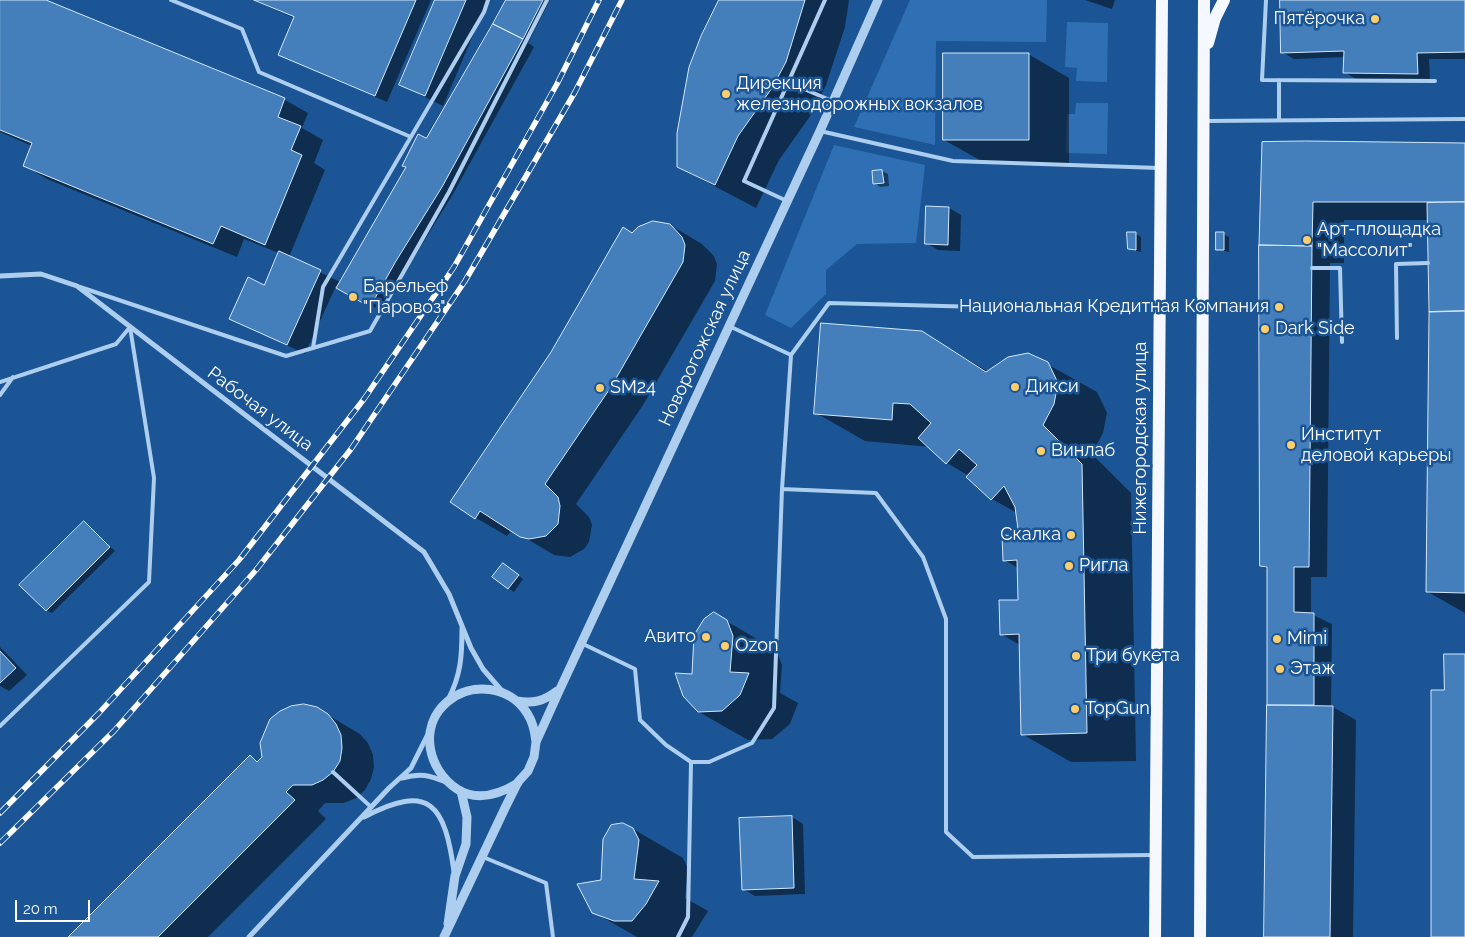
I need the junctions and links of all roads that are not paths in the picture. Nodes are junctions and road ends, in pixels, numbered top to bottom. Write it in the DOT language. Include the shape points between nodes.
graph roads {
  1 [pos="171,0"];
  2 [pos="488,0"];
  3 [pos="547,0"];
  4 [pos="825,0"];
  5 [pos="878,0"];
  6 [pos="1154,0"];
  7 [pos="1162,0"];
  8 [pos="1204,0"];
  9 [pos="1224,0"];
  10 [pos="1266,0"];
  11 [pos="1162,33"];
  12 [pos="1203,60"];
  13 [pos="1278,80"];
  14 [pos="1435,81"];
  15 [pos="788,82"];
  16 [pos="833,102"];
  17 [pos="1465,119"];
  18 [pos="1279,120"];
  19 [pos="1203,121"];
  20 [pos="820,131"];
  21 [pos="411,137"];
  22 [pos="1161,168"];
  23 [pos="787,201"];
  24 [pos="1428,263"];
  25 [pos="1312,268"];
  26 [pos="0,276"];
  27 [pos="76,286"];
  28 [pos="1056,309"];
  29 [pos="729,326"];
  30 [pos="130,327"];
  31 [pos="1397,338"];
  32 [pos="1342,342"];
  33 [pos="313,348"];
  34 [pos="791,355"];
  35 [pos="14,376"];
  36 [pos="0,382"];
  37 [pos="0,395"];
  38 [pos="782,488"];
  39 [pos="462,625"];
  40 [pos="581,643"];
  41 [pos="560,689"];
  42 [pos="504,693"];
  43 [pos="517,701"];
  44 [pos="447,702"];
  45 [pos="0,726"];
  46 [pos="431,728"];
  47 [pos="536,742"];
  48 [pos="691,762"];
  49 [pos="333,772"];
  50 [pos="401,778"];
  51 [pos="518,782"];
  52 [pos="448,783"];
  53 [pos="461,791"];
  54 [pos="371,807"];
  55 [pos="359,820"];
  56 [pos="1155,855"];
  57 [pos="482,857"];
  58 [pos="455,876"];
  59 [pos="446,933"];
  60 [pos="249,937"];
  61 [pos="553,937"];
  62 [pos="678,937"];
  63 [pos="1155,937"];
  64 [pos="1200,937"];
  1 -- 21 [label="lane" via="242,29 259,72"];
  2 -- 21 [label="lane"];
  3 -- 33 [label="lane" via="450,192 370,331"];
  4 -- 15 [label="lane"];
  5 -- 16 [label="street, Новорогожская улица"];
  6 -- 11 [label="street"];
  7 -- 11 [label="main road, Нижегородская улица"];
  8 -- 12 [label="main road"];
  9 -- 12 [label="main road" via="1214,18"];
  10 -- 13 [label="lane" via="1262,80"];
  11 -- 22 [label="main road, Нижегородская улица"];
  12 -- 19 [label="main road"];
  13 -- 14 [label="lane"];
  13 -- 18 [label="lane"];
  15 -- 16 [label="lane"];
  15 -- 23 [label="lane" via="744,181"];
  16 -- 20 [label="street, Новорогожская улица"];
  17 -- 18 [label="lane"];
  18 -- 19 [label="lane"];
  19 -- 64 [label="main road"];
  20 -- 22 [label="lane" via="953,162"];
  20 -- 23 [label="street, Новорогожская улица"];
  21 -- 33 [label="lane" via="323,287"];
  22 -- 56 [label="main road, Нижегородская улица"];
  23 -- 29 [label="street, Новорогожская улица"];
  24 -- 31 [label="lane" via="1396,264"];
  25 -- 32 [label="lane" via="1340,268"];
  26 -- 27 [label="street, Рабочая улица" via="41,274"];
  27 -- 30 [label="street, Рабочая улица"];
  27 -- 33 [label="lane" via="286,356"];
  28 -- 34 [label="lane" via="828,303"];
  29 -- 34 [label="lane"];
  29 -- 40 [label="street, Новорогожская улица"];
  30 -- 35 [label="lane" via="116,344"];
  30 -- 39 [label="street, Рабочая улица" via="424,552 449,594"];
  30 -- 45 [label="lane" via="154,478 149,582"];
  34 -- 38 [label="lane"];
  35 -- 36 [label="lane"];
  35 -- 37 [label="lane"];
  38 -- 48 [label="lane" via="774,708 752,743 709,762"];
  38 -- 56 [label="lane" via="876,493 923,557 946,619 946,832 973,858"];
  39 -- 42 [label="street, Рабочая улица" via="483,669"];
  39 -- 44 [label="street" via="458,681"];
  40 -- 41 [label="street, Новорогожская улица"];
  40 -- 48 [label="lane" via="634,669 640,720 666,745"];
  41 -- 43 [label="street" via="549,698 532,704"];
  41 -- 47 [label="street, Новорогожская улица"];
  42 -- 43 [label="street, Новорогожская улица"];
  42 -- 44 [label="street, Новорогожская улица" via="474,689"];
  43 -- 47 [label="street, Новорогожская улица" via="534,726"];
  44 -- 46 [label="street, Новорогожская улица"];
  46 -- 50 [label="street" via="411,768"];
  46 -- 52 [label="street, Новорогожская улица" via="431,758"];
  47 -- 51 [label="street, Новорогожская улица" via="528,771"];
  48 -- 62 [label="lane" via="688,917"];
  49 -- 54 [label="lane"];
  50 -- 52 [label="street" via="429,774"];
  50 -- 54 [label="street"];
  51 -- 53 [label="street, Новорогожская улица" via="491,795"];
  51 -- 57 [label="street, Новорогожская улица"];
  52 -- 53 [label="street, Новорогожская улица"];
  53 -- 58 [label="street" via="466,817 466,844"];
  54 -- 55 [label="street"];
  55 -- 58 [label="street" via="403,800 420,800 433,807 443,820 450,841"];
  55 -- 60 [label="street"];
  56 -- 63 [label="main road, Нижегородская улица"];
  57 -- 59 [label="street, Новорогожская улица"];
  57 -- 61 [label="lane" via="546,883"];
  58 -- 59 [label="street"];
}
